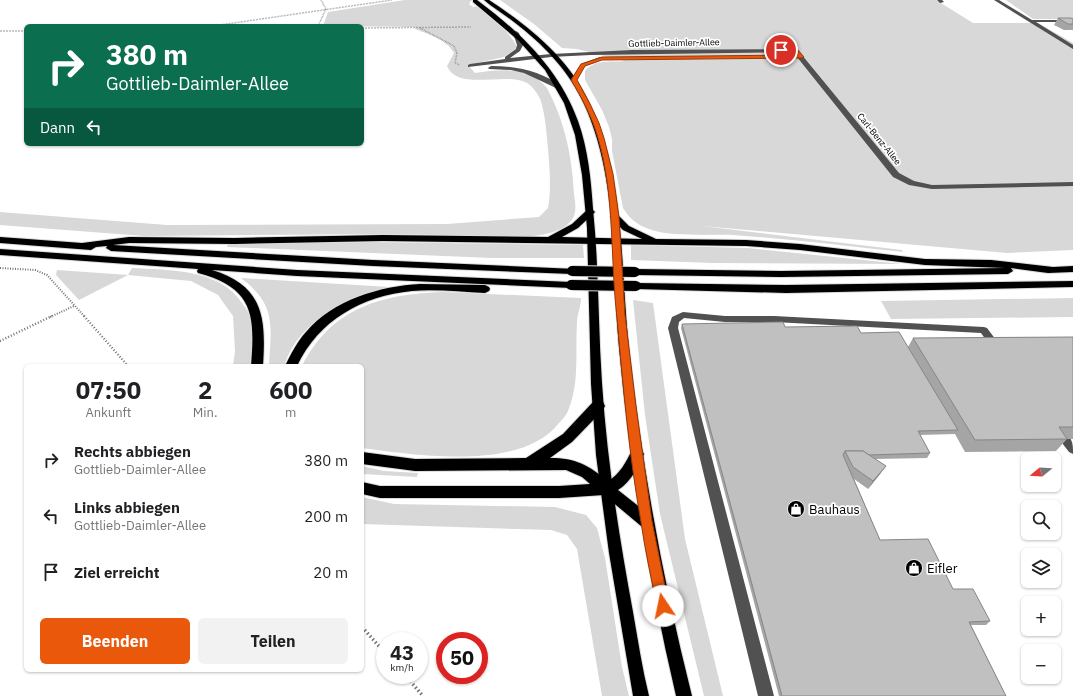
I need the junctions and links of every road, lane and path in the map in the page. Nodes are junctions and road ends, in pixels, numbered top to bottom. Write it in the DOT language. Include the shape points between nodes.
graph roads {
  1 [pos="321,0"];
  2 [pos="392,0"];
  3 [pos="486,0"];
  4 [pos="996,0"];
  5 [pos="475,1"];
  6 [pos="326,9"];
  7 [pos="1032,21"];
  8 [pos="1072,22"];
  9 [pos="225,24"];
  10 [pos="319,24"];
  11 [pos="471,27"];
  12 [pos="364,28"];
  13 [pos="420,28"];
  14 [pos="24,31"];
  15 [pos="0,32"];
  16 [pos="516,33"];
  17 [pos="1073,47"];
  18 [pos="794,53"];
  19 [pos="554,54"];
  20 [pos="537,56"];
  21 [pos="602,58"];
  22 [pos="636,58"];
  23 [pos="503,60"];
  24 [pos="558,60"];
  25 [pos="541,61"];
  26 [pos="470,66"];
  27 [pos="491,68"];
  28 [pos="475,71"];
  29 [pos="574,80"];
  30 [pos="558,87"];
  31 [pos="1073,184"];
  32 [pos="590,212"];
  33 [pos="615,217"];
  34 [pos="0,240"];
  35 [pos="547,241"];
  36 [pos="592,242"];
  37 [pos="617,242"];
  38 [pos="662,242"];
  39 [pos="83,246"];
  40 [pos="0,252"];
  41 [pos="142,262"];
  42 [pos="0,268"];
  43 [pos="1073,269"];
  44 [pos="1055,270"];
  45 [pos="557,284"];
  46 [pos="1073,284"];
  47 [pos="74,306"];
  48 [pos="0,341"];
  49 [pos="999,350"];
  50 [pos="126,364"];
  51 [pos="257,364"];
  52 [pos="292,364"];
  53 [pos="598,406"];
  54 [pos="1065,439"];
  55 [pos="1073,449"];
  56 [pos="637,454"];
  57 [pos="364,458"];
  58 [pos="528,463"];
  59 [pos="364,488"];
  60 [pos="607,489"];
  61 [pos="646,521"];
  62 [pos="364,630"];
  63 [pos="376,643"];
  64 [pos="413,684"];
  65 [pos="423,696"];
  66 [pos="641,696"];
  67 [pos="684,696"];
  68 [pos="766,696"];
  1 -- 6 [label="path"];
  2 -- 6 [label="path"];
  3 -- 19 [label="main road" via="530,31"];
  4 -- 7 [label="street"];
  5 -- 16 [label="main road"];
  6 -- 9 [label="path"];
  6 -- 10 [label="path"];
  7 -- 8 [label="street"];
  7 -- 17 [label="street"];
  11 -- 13 [label="path"];
  12 -- 13 [label="path"];
  13 -- 26 [label="path" via="454,46 457,53 455,63"];
  14 -- 15 [label="path"];
  16 -- 20 [label="main road"];
  16 -- 23 [label="street" via="520,45 518,50"];
  18 -- 19 [label="street, Gottlieb-Daimler-Allee"];
  18 -- 31 [label="street, Carl-Benz-Allee" via="801,57 896,175 912,183 932,187"];
  19 -- 20 [label="street, Gottlieb-Daimler-Allee"];
  19 -- 24 [label="main road"];
  20 -- 23 [label="street, Gottlieb-Daimler-Allee"];
  20 -- 25 [label="main road"];
  21 -- 22 [label="street, Gottlieb-Daimler-Allee"];
  21 -- 24 [label="street, Gottlieb-Daimler-Allee"];
  21 -- 29 [label="street, Gottlieb-Daimler-Allee" via="583,65"];
  23 -- 26 [label="street, Gottlieb-Daimler-Allee"];
  24 -- 25 [label="street, Gottlieb-Daimler-Allee"];
  24 -- 29 [label="main road"];
  25 -- 27 [label="street, Gottlieb-Daimler-Allee"];
  25 -- 30 [label="main road"];
  26 -- 28 [label="path" via="459,70"];
  27 -- 28 [label="street"];
  27 -- 30 [label="street" via="527,71"];
  29 -- 33 [label="main road" via="601,138 608,164"];
  30 -- 32 [label="main road" via="575,122 581,144 588,180"];
  32 -- 35 [label="highway" via="575,226"];
  32 -- 36 [label="main road"];
  33 -- 37 [label="main road"];
  33 -- 38 [label="highway" via="632,231"];
  34 -- 39 [label="highway"];
  35 -- 36 [label="highway"];
  35 -- 39 [label="highway" via="383,238 129,240"];
  36 -- 37 [label="highway"];
  36 -- 53 [label="main road"];
  37 -- 38 [label="highway"];
  37 -- 56 [label="main road" via="621,315"];
  38 -- 44 [label="highway" via="768,245 925,262 991,263"];
  39 -- 44 [label="highway, bridge" via="373,263 572,271 781,274"];
  40 -- 41 [label="highway"];
  41 -- 45 [label="highway" via="296,273"];
  41 -- 51 [label="highway" via="153,266 206,272 234,283 251,301 256,312 259,325"];
  42 -- 47 [label="path" via="35,270 46,275"];
  43 -- 44 [label="highway"];
  45 -- 46 [label="highway, bridge" via="786,289"];
  45 -- 52 [label="highway" via="518,290 412,288 378,294 347,306 321,324 304,340"];
  47 -- 48 [label="path"];
  47 -- 50 [label="path"];
  49 -- 68 [label="street" via="984,330 683,315 673,321 674,335"];
  53 -- 58 [label="highway" via="569,438 545,455"];
  53 -- 60 [label="main road"];
  54 -- 55 [label="street"];
  56 -- 60 [label="highway" via="619,482"];
  56 -- 61 [label="main road"];
  57 -- 58 [label="highway" via="415,465"];
  58 -- 60 [label="highway" via="568,464 587,473"];
  59 -- 60 [label="highway" via="380,492 559,492"];
  60 -- 61 [label="highway"];
  60 -- 66 [label="main road"];
  61 -- 67 [label="main road"];
  62 -- 63 [label="path"];
  64 -- 65 [label="path"];
}
